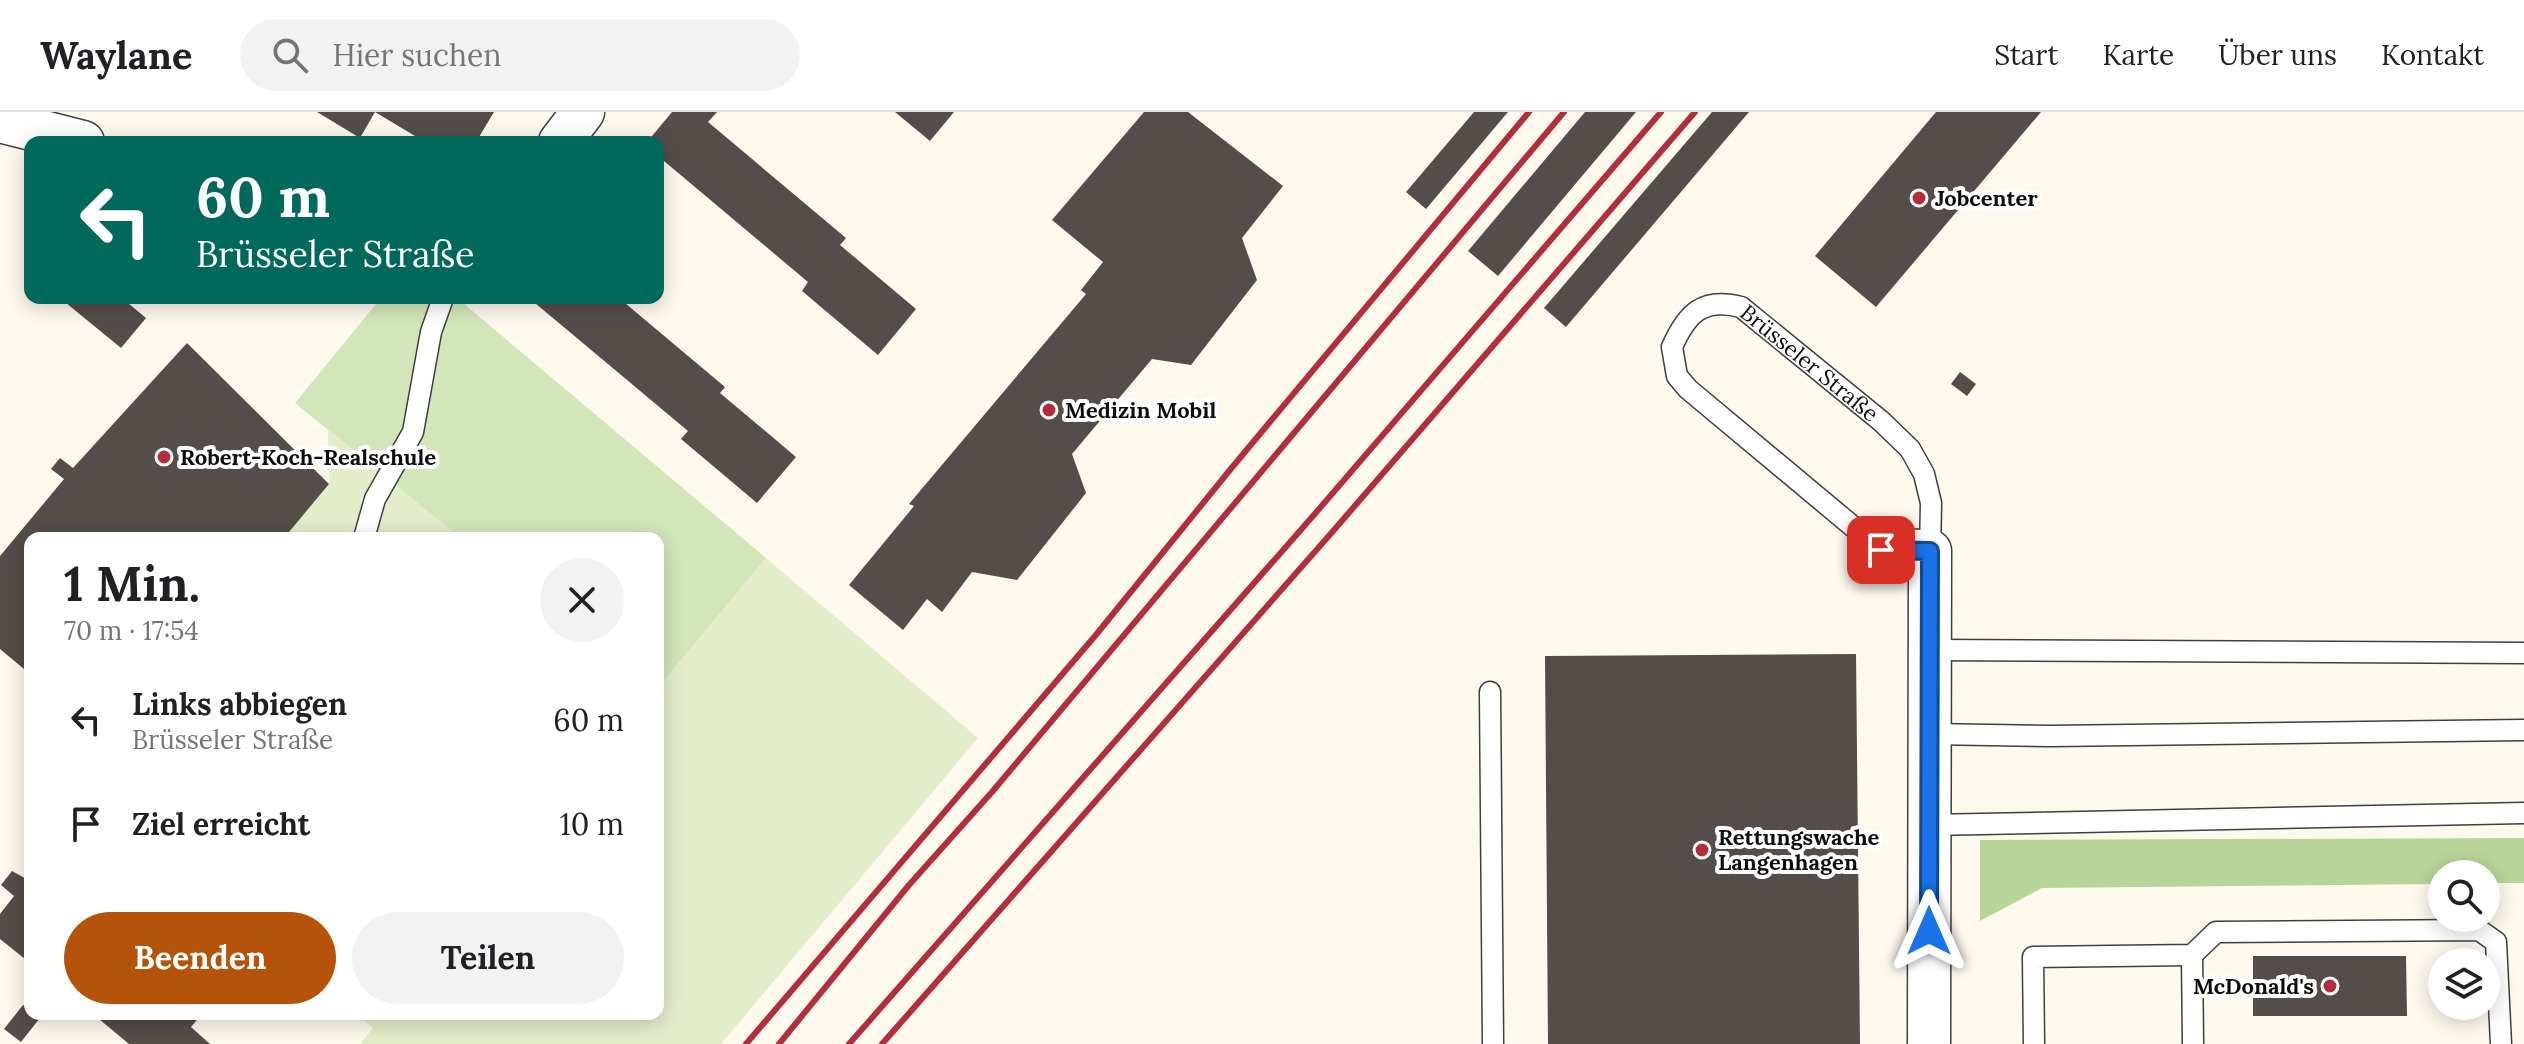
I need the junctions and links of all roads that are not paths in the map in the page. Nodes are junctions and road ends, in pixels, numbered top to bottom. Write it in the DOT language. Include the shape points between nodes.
graph roads {
  1 [pos="583,112"];
  2 [pos="0,121"];
  3 [pos="59,136"];
  4 [pos="565,136"];
  5 [pos="441,304"];
  6 [pos="366,532"];
  7 [pos="1881,550"];
  8 [pos="1930,551"];
  9 [pos="1928,650"];
  10 [pos="2524,653"];
  11 [pos="1490,692"];
  12 [pos="2524,730"];
  13 [pos="1929,734"];
  14 [pos="2524,813"];
  15 [pos="1929,825"];
  16 [pos="2192,955"];
  17 [pos="1493,1044"];
  18 [pos="1929,1044"];
  19 [pos="2034,1044"];
  20 [pos="2193,1044"];
  21 [pos="2501,1044"];
  1 -- 4 [label="street"];
  2 -- 3 [label="street"];
  5 -- 6 [label="lane" via="413,432 375,499"];
  7 -- 8 [label="street, Brüsseler Straße"];
  7 -- 8 [label="lane, Brüsseler Straße" via="1677,376 1672,347 1688,319 1703,307 1722,302 1741,307 1910,449 1931,503"];
  8 -- 9 [label="street, Brüsseler Straße"];
  9 -- 10 [label="lane"];
  9 -- 13 [label="street, Brüsseler Straße"];
  11 -- 17 [label="lane"];
  12 -- 13 [label="lane"];
  13 -- 15 [label="street, Brüsseler Straße"];
  14 -- 15 [label="lane"];
  15 -- 18 [label="street, Brüsseler Straße"];
  16 -- 19 [label="lane" via="2033,957"];
  16 -- 20 [label="lane"];
  16 -- 21 [label="lane" via="2216,932 2479,930 2496,942"];
}
